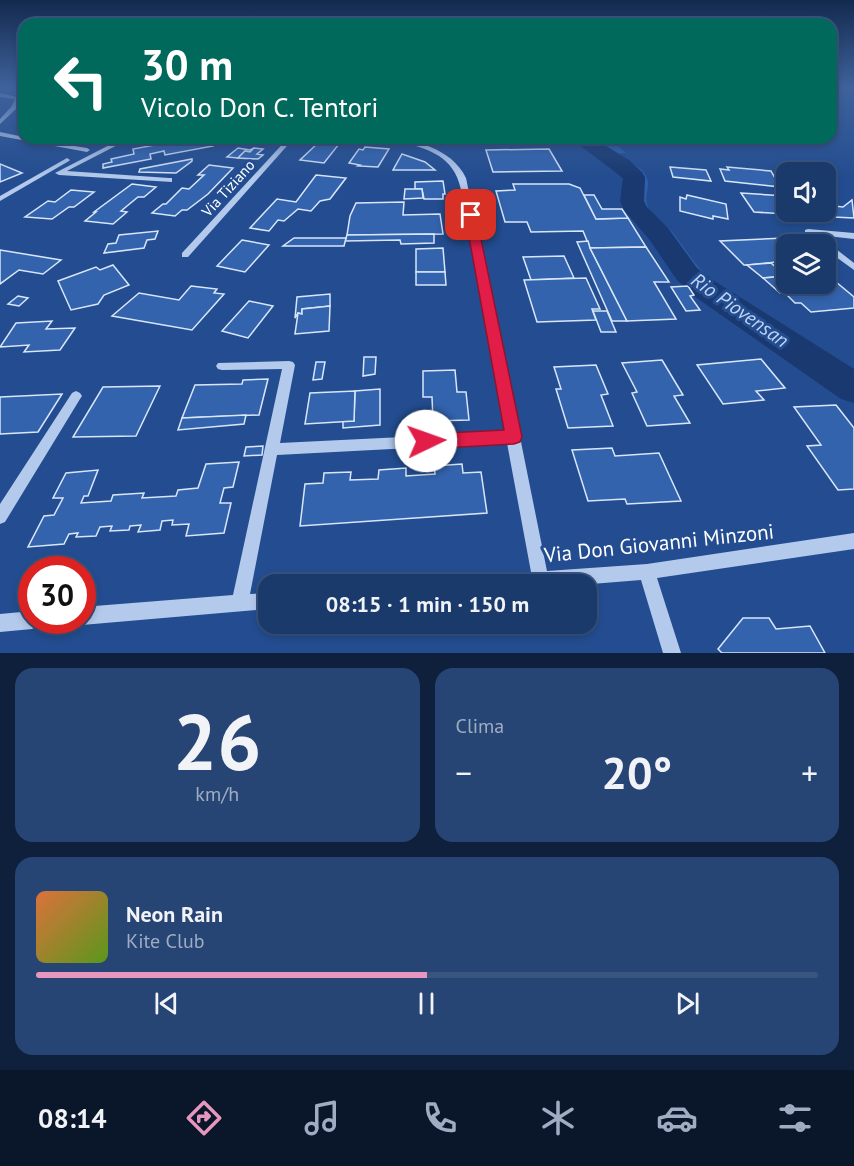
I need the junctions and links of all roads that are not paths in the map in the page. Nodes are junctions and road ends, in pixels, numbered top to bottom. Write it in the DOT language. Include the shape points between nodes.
graph roads {
  1 [pos="0,134"];
  2 [pos="18,137"];
  3 [pos="54,144"];
  4 [pos="100,144"];
  5 [pos="116,144"];
  6 [pos="286,144"];
  7 [pos="410,144"];
  8 [pos="87,150"];
  9 [pos="169,180"];
  10 [pos="0,200"];
  11 [pos="811,234"];
  12 [pos="831,234"];
  13 [pos="836,234"];
  14 [pos="854,236"];
  15 [pos="836,253"];
  16 [pos="185,255"];
  17 [pos="854,267"];
  18 [pos="222,366"];
  19 [pos="76,396"];
  20 [pos="514,437"];
  21 [pos="272,449"];
  22 [pos="0,517"];
  23 [pos="854,541"];
  24 [pos="647,572"];
  25 [pos="539,574"];
  26 [pos="597,575"];
  27 [pos="258,602"];
  28 [pos="240,604"];
  29 [pos="96,615"];
  30 [pos="18,621"];
  31 [pos="0,623"];
  32 [pos="672,653"];
  1 -- 2 [label="street"];
  3 -- 8 [label="street"];
  4 -- 8 [label="street"];
  5 -- 9 [label="street" via="58,173"];
  6 -- 16 [label="street, Via Tiziano"];
  7 -- 20 [label="street" via="448,160 460,172"];
  8 -- 10 [label="street"];
  11 -- 12 [label="street" via="808,232"];
  13 -- 14 [label="street"];
  15 -- 17 [label="street"];
  18 -- 21 [label="street" via="289,364"];
  19 -- 22 [label="street"];
  20 -- 21 [label="street"];
  20 -- 25 [label="street"];
  21 -- 28 [label="street"];
  23 -- 24 [label="street, Via Don Giovanni Minzoni"];
  24 -- 26 [label="street, Via Don Giovanni Minzoni"];
  24 -- 32 [label="street"];
  27 -- 28 [label="street"];
  28 -- 29 [label="street"];
  30 -- 31 [label="street"];
}
